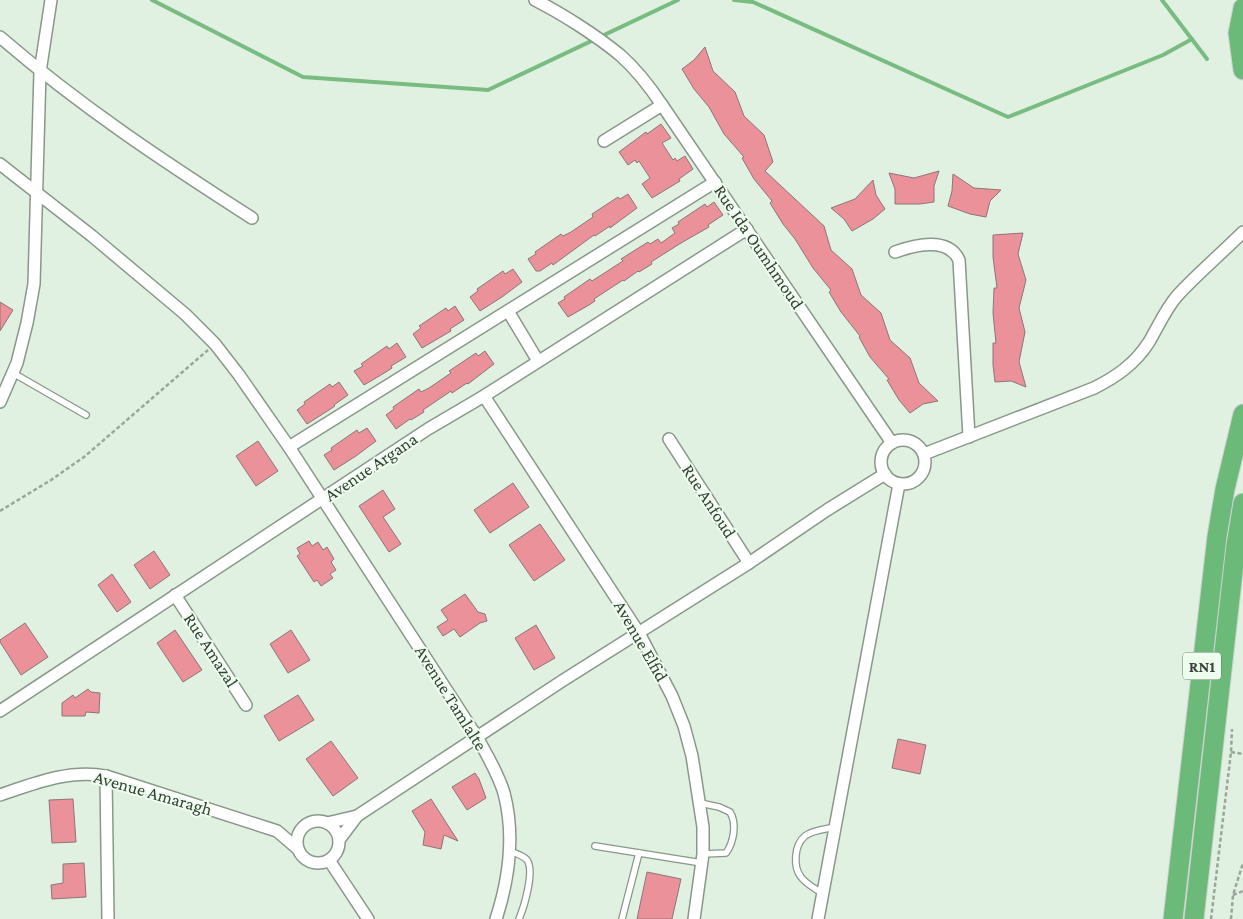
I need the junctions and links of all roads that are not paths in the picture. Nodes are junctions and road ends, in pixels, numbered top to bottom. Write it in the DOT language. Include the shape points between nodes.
graph roads {
  1 [pos="51,0"];
  2 [pos="535,0"];
  3 [pos="1243,8"];
  4 [pos="0,37"];
  5 [pos="1243,70"];
  6 [pos="40,72"];
  7 [pos="662,105"];
  8 [pos="604,141"];
  9 [pos="0,164"];
  10 [pos="715,182"];
  11 [pos="36,192"];
  12 [pos="252,218"];
  13 [pos="747,229"];
  14 [pos="1243,232"];
  15 [pos="896,252"];
  16 [pos="508,311"];
  17 [pos="538,361"];
  18 [pos="13,373"];
  19 [pos="484,396"];
  20 [pos="0,402"];
  21 [pos="1243,414"];
  22 [pos="86,415"];
  23 [pos="969,437"];
  24 [pos="669,439"];
  25 [pos="892,443"];
  26 [pos="290,448"];
  27 [pos="924,454"];
  28 [pos="885,474"];
  29 [pos="899,484"];
  30 [pos="323,499"];
  31 [pos="1243,503"];
  32 [pos="749,563"];
  33 [pos="175,595"];
  34 [pos="640,633"];
  35 [pos="246,705"];
  36 [pos="0,711"];
  37 [pos="477,737"];
  38 [pos="106,776"];
  39 [pos="0,795"];
  40 [pos="700,804"];
  41 [pos="357,816"];
  42 [pos="327,823"];
  43 [pos="303,827"];
  44 [pos="836,827"];
  45 [pos="277,831"];
  46 [pos="339,840"];
  47 [pos="595,846"];
  48 [pos="298,849"];
  49 [pos="509,851"];
  50 [pos="639,853"];
  51 [pos="702,858"];
  52 [pos="329,860"];
  53 [pos="823,894"];
  54 [pos="108,919"];
  55 [pos="368,919"];
  56 [pos="496,919"];
  57 [pos="520,919"];
  58 [pos="622,919"];
  59 [pos="694,919"];
  60 [pos="818,919"];
  61 [pos="1172,919"];
  62 [pos="1194,919"];
  1 -- 6 [label="street"];
  2 -- 7 [label="street, Rue Ida Oumhmoud" via="620,55"];
  3 -- 5 [label="highway" via="1238,33"];
  4 -- 6 [label="street"];
  6 -- 11 [label="street"];
  6 -- 12 [label="street" via="144,148"];
  7 -- 8 [label="street"];
  7 -- 10 [label="street, Rue Ida Oumhmoud"];
  9 -- 11 [label="street, Avenue Tamlalte"];
  10 -- 13 [label="street, Rue Ida Oumhmoud"];
  10 -- 16 [label="street"];
  11 -- 18 [label="street" via="34,284"];
  11 -- 26 [label="street, Avenue Tamlalte" via="185,314 215,344"];
  13 -- 17 [label="street, Avenue Argana"];
  13 -- 25 [label="street, Rue Ida Oumhmoud"];
  14 -- 23 [label="street" via="1177,296 1142,352 1120,374 1094,388"];
  15 -- 23 [label="street" via="916,246 941,246 954,252 959,260"];
  16 -- 17 [label="street"];
  16 -- 26 [label="street"];
  17 -- 19 [label="street, Avenue Argana"];
  18 -- 20 [label="street"];
  18 -- 22 [label="lane"];
  19 -- 30 [label="street, Avenue Argana"];
  19 -- 34 [label="street, Avenue Elfid"];
  21 -- 61 [label="highway, RN1" via="1217,536"];
  23 -- 27 [label="street"];
  24 -- 32 [label="street, Rue Anfoud"];
  25 -- 27 [label="street" via="907,440"];
  25 -- 28 [label="street" via="881,461"];
  26 -- 30 [label="street, Avenue Tamlalte"];
  27 -- 29 [label="street" via="926,462 920,476 907,484"];
  28 -- 29 [label="street"];
  28 -- 32 [label="street"];
  29 -- 44 [label="street"];
  30 -- 33 [label="street, Avenue Argana"];
  30 -- 37 [label="street, Avenue Tamlalte"];
  31 -- 62 [label="highway, RN1"];
  32 -- 34 [label="street"];
  33 -- 35 [label="street, Rue Amazal"];
  33 -- 36 [label="street, Avenue Argana"];
  34 -- 37 [label="street"];
  34 -- 40 [label="street, Avenue Elfid" via="684,726"];
  37 -- 41 [label="street"];
  37 -- 49 [label="street, Avenue Tamlalte" via="503,792 510,831"];
  38 -- 39 [label="street, Avenue Amaragh" via="76,774"];
  38 -- 45 [label="street, Avenue Amaragh"];
  38 -- 54 [label="street"];
  40 -- 51 [label="street, Avenue Elfid"];
  40 -- 51 [label="lane" via="730,812 735,821 732,842 726,852"];
  41 -- 42 [label="street"];
  41 -- 46 [label="street"];
  42 -- 43 [label="street" via="315,821"];
  42 -- 46 [label="street"];
  43 -- 45 [label="street, Avenue Amaragh"];
  43 -- 48 [label="street" via="297,841"];
  44 -- 53 [label="street"];
  44 -- 53 [label="lane" via="805,836 798,845 796,865 799,875"];
  45 -- 48 [label="street, Avenue Amaragh"];
  46 -- 52 [label="street" via="336,852"];
  47 -- 50 [label="lane"];
  48 -- 52 [label="street" via="314,863"];
  49 -- 56 [label="street, Avenue Tamlalte" via="506,885"];
  49 -- 57 [label="lane" via="527,860 531,870"];
  50 -- 51 [label="lane"];
  50 -- 58 [label="lane"];
  51 -- 59 [label="street, Avenue Elfid"];
  52 -- 55 [label="street"];
  53 -- 60 [label="street"];
}
